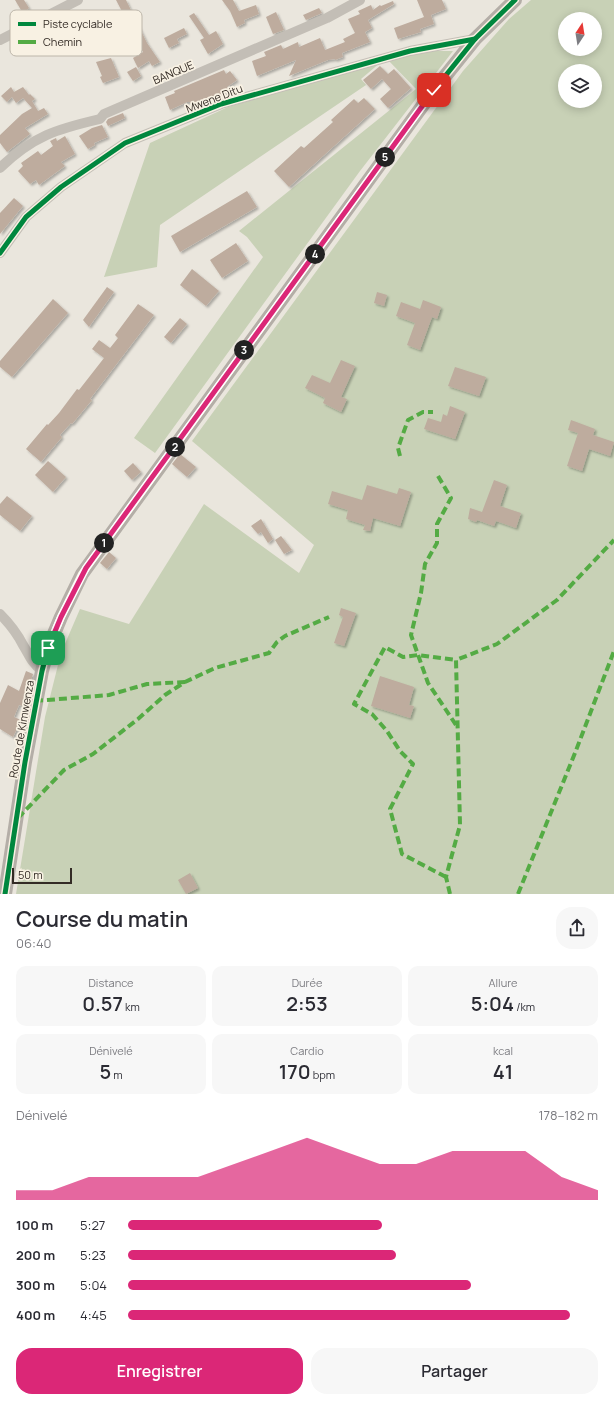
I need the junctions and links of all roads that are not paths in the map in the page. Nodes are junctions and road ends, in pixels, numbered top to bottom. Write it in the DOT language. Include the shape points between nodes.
graph roads {
  1 [pos="78,0"];
  2 [pos="360,0"];
  3 [pos="515,0"];
  4 [pos="58,10"];
  5 [pos="10,35"];
  6 [pos="475,39"];
  7 [pos="0,40"];
  8 [pos="0,168"];
  9 [pos="0,253"];
  10 [pos="0,614"];
  11 [pos="42,671"];
  12 [pos="5,894"];
  1 -- 4 [label="street"];
  2 -- 8 [label="street, BANQUE" via="327,18 104,114 100,119 65,127 34,140"];
  3 -- 6 [label="street, Route de Kimwenza"];
  5 -- 7 [label="street"];
  6 -- 9 [label="street, Mwene Ditu" via="410,51 221,104 125,143 61,187 26,217"];
  6 -- 11 [label="street, Route de Kimwenza" via="434,90 86,568 61,617"];
  10 -- 11 [label="street" via="11,625 32,662"];
  11 -- 12 [label="street, Route de Kimwenza"];
}
